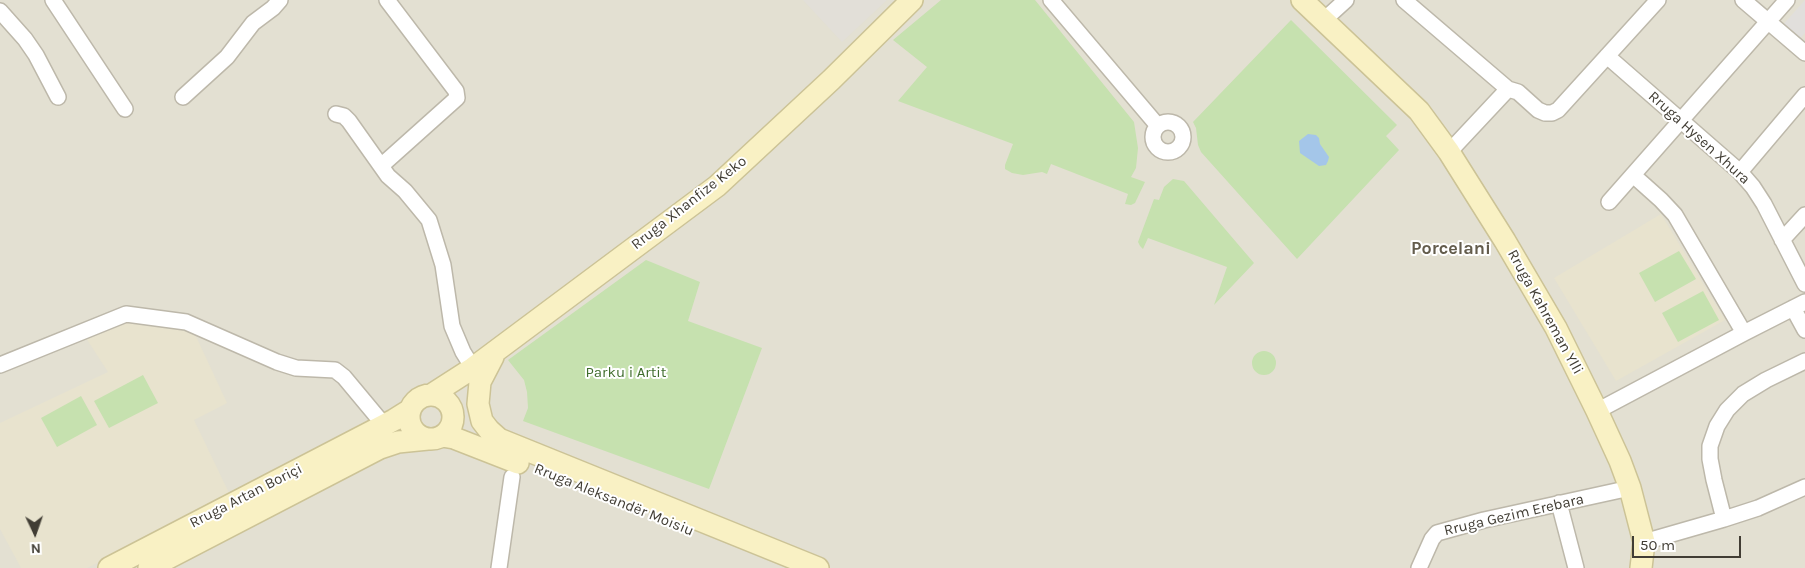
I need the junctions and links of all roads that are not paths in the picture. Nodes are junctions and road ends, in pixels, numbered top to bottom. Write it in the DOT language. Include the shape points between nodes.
graph roads {
  1 [pos="54,0"];
  2 [pos="280,0"];
  3 [pos="387,0"];
  4 [pos="912,0"];
  5 [pos="1051,0"];
  6 [pos="1302,0"];
  7 [pos="1346,0"];
  8 [pos="1404,0"];
  9 [pos="1658,0"];
  10 [pos="1743,0"];
  11 [pos="1787,0"];
  12 [pos="1420,5"];
  13 [pos="0,11"];
  14 [pos="1324,20"];
  15 [pos="1768,22"];
  16 [pos="1805,53"];
  17 [pos="1608,56"];
  18 [pos="1508,89"];
  19 [pos="1805,95"];
  20 [pos="58,97"];
  21 [pos="183,97"];
  22 [pos="125,109"];
  23 [pos="336,114"];
  24 [pos="1681,122"];
  25 [pos="1158,126"];
  26 [pos="1449,152"];
  27 [pos="381,166"];
  28 [pos="1740,172"];
  29 [pos="1633,175"];
  30 [pos="1609,202"];
  31 [pos="1805,215"];
  32 [pos="1782,240"];
  33 [pos="1805,284"];
  34 [pos="1799,305"];
  35 [pos="1805,330"];
  36 [pos="1744,333"];
  37 [pos="496,351"];
  38 [pos="1805,360"];
  39 [pos="0,365"];
  40 [pos="473,368"];
  41 [pos="431,395"];
  42 [pos="410,410"];
  43 [pos="1597,411"];
  44 [pos="384,425"];
  45 [pos="443,426"];
  46 [pos="499,439"];
  47 [pos="512,477"];
  48 [pos="1805,487"];
  49 [pos="1630,488"];
  50 [pos="1559,504"];
  51 [pos="1724,519"];
  52 [pos="1644,542"];
  53 [pos="109,568"];
  54 [pos="149,568"];
  55 [pos="499,568"];
  56 [pos="785,568"];
  57 [pos="818,568"];
  58 [pos="1419,568"];
  59 [pos="1576,568"];
  60 [pos="1641,568"];
  1 -- 22 [label="street"];
  2 -- 21 [label="street"];
  3 -- 27 [label="street" via="456,91 457,98"];
  4 -- 37 [label="main road, Rruga Xhanfize Keko" via="717,186"];
  5 -- 25 [label="street"];
  6 -- 14 [label="main road, Rruga Kahreman Ylli"];
  7 -- 14 [label="street"];
  8 -- 12 [label="street"];
  9 -- 17 [label="street"];
  10 -- 15 [label="street"];
  11 -- 15 [label="street"];
  12 -- 18 [label="street"];
  13 -- 20 [label="street" via="26,39"];
  14 -- 26 [label="main road, Rruga Kahreman Ylli" via="1419,111"];
  15 -- 16 [label="street"];
  15 -- 24 [label="street"];
  17 -- 18 [label="street" via="1552,113 1538,110 1518,92"];
  17 -- 24 [label="street, Rruga Hysen Xhura"];
  18 -- 26 [label="street"];
  19 -- 28 [label="street"];
  23 -- 27 [label="street" via="350,121"];
  24 -- 28 [label="street, Rruga Hysen Xhura"];
  24 -- 29 [label="street"];
  26 -- 43 [label="main road, Rruga Kahreman Ylli" via="1556,328"];
  27 -- 40 [label="street" via="428,220 443,265 452,326 462,352"];
  28 -- 32 [label="street, Rruga Hysen Xhura" via="1756,193"];
  29 -- 30 [label="street"];
  29 -- 36 [label="street" via="1675,215"];
  31 -- 32 [label="street"];
  32 -- 33 [label="street, Rruga Hysen Xhura"];
  34 -- 35 [label="street"];
  34 -- 36 [label="street"];
  36 -- 43 [label="street"];
  37 -- 40 [label="main road, Rruga Xhanfize Keko"];
  37 -- 46 [label="main road" via="480,382 478,404 482,421"];
  38 -- 51 [label="street" via="1743,394 1717,426 1710,446 1710,459"];
  39 -- 44 [label="street" via="126,314 186,322 276,362 296,368 335,370"];
  40 -- 41 [label="main road, Rruga Xhanfize Keko"];
  40 -- 45 [label="main road"];
  41 -- 42 [label="main road" via="422,397"];
  41 -- 45 [label="main road" via="447,402"];
  42 -- 44 [label="main road, Rruga Artan Boriçi"];
  42 -- 45 [label="main road" via="409,418 415,433"];
  43 -- 49 [label="main road, Rruga Kahreman Ylli"];
  44 -- 53 [label="main road, Rruga Artan Boriçi"];
  45 -- 46 [label="main road" via="467,428"];
  45 -- 54 [label="main road, Rruga Artan Boriçi" via="389,444"];
  45 -- 56 [label="main road, Rruga Aleksandër Moisiu" via="454,438"];
  46 -- 57 [label="main road"];
  47 -- 55 [label="street"];
  48 -- 51 [label="street"];
  49 -- 50 [label="street, Rruga Gezim Erebara"];
  49 -- 52 [label="main road, Rruga Kahreman Ylli"];
  50 -- 58 [label="street, Rruga Gezim Erebara" via="1438,533 1432,538"];
  50 -- 59 [label="street"];
  51 -- 52 [label="street"];
  52 -- 60 [label="main road, Rruga Kahreman Ylli"];
}
